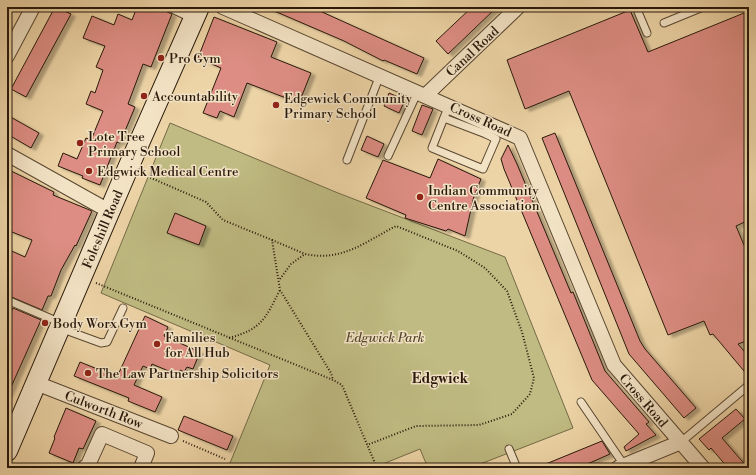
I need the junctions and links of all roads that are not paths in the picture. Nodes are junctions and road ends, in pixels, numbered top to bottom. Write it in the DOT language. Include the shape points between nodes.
graph roads {
  1 [pos="33,7"];
  2 [pos="176,7"];
  3 [pos="223,7"];
  4 [pos="518,7"];
  5 [pos="636,7"];
  6 [pos="703,7"];
  7 [pos="197,11"];
  8 [pos="664,23"];
  9 [pos="647,33"];
  10 [pos="7,56"];
  11 [pos="380,75"];
  12 [pos="422,93"];
  13 [pos="447,111"];
  14 [pos="488,129"];
  15 [pos="7,154"];
  16 [pos="388,156"];
  17 [pos="347,160"];
  18 [pos="109,211"];
  19 [pos="7,300"];
  20 [pos="123,308"];
  21 [pos="61,325"];
  22 [pos="36,383"];
  23 [pos="749,385"];
  24 [pos="580,402"];
  25 [pos="171,436"];
  26 [pos="681,442"];
  27 [pos="509,449"];
  28 [pos="7,452"];
  29 [pos="625,466"];
  30 [pos="84,468"];
  31 [pos="141,468"];
  32 [pos="517,468"];
  33 [pos="703,468"];
  1 -- 10 [label="street"];
  2 -- 7 [label="street"];
  3 -- 11 [label="street, Cross Road"];
  4 -- 12 [label="street, Canal Road"];
  5 -- 9 [label="lane"];
  6 -- 8 [label="lane"];
  7 -- 18 [label="main road, Foleshill Road"];
  11 -- 12 [label="street, Cross Road"];
  11 -- 17 [label="lane"];
  12 -- 13 [label="street, Cross Road"];
  12 -- 16 [label="lane"];
  13 -- 14 [label="street, Cross Road"];
  13 -- 14 [label="lane" via="432,148 483,169 496,139"];
  14 -- 26 [label="street, Cross Road" via="517,135 523,142 614,365"];
  15 -- 18 [label="street"];
  18 -- 21 [label="main road, Foleshill Road"];
  19 -- 21 [label="lane"];
  20 -- 21 [label="lane" via="106,342 101,343"];
  21 -- 22 [label="main road, Foleshill Road"];
  22 -- 25 [label="street, Culworth Row"];
  22 -- 28 [label="main road, Foleshill Road"];
  23 -- 26 [label="lane"];
  24 -- 29 [label="lane"];
  26 -- 29 [label="street"];
  26 -- 33 [label="street, Cross Road"];
  27 -- 32 [label="lane"];
  30 -- 31 [label="street" via="88,465 102,434 147,453"];
}
